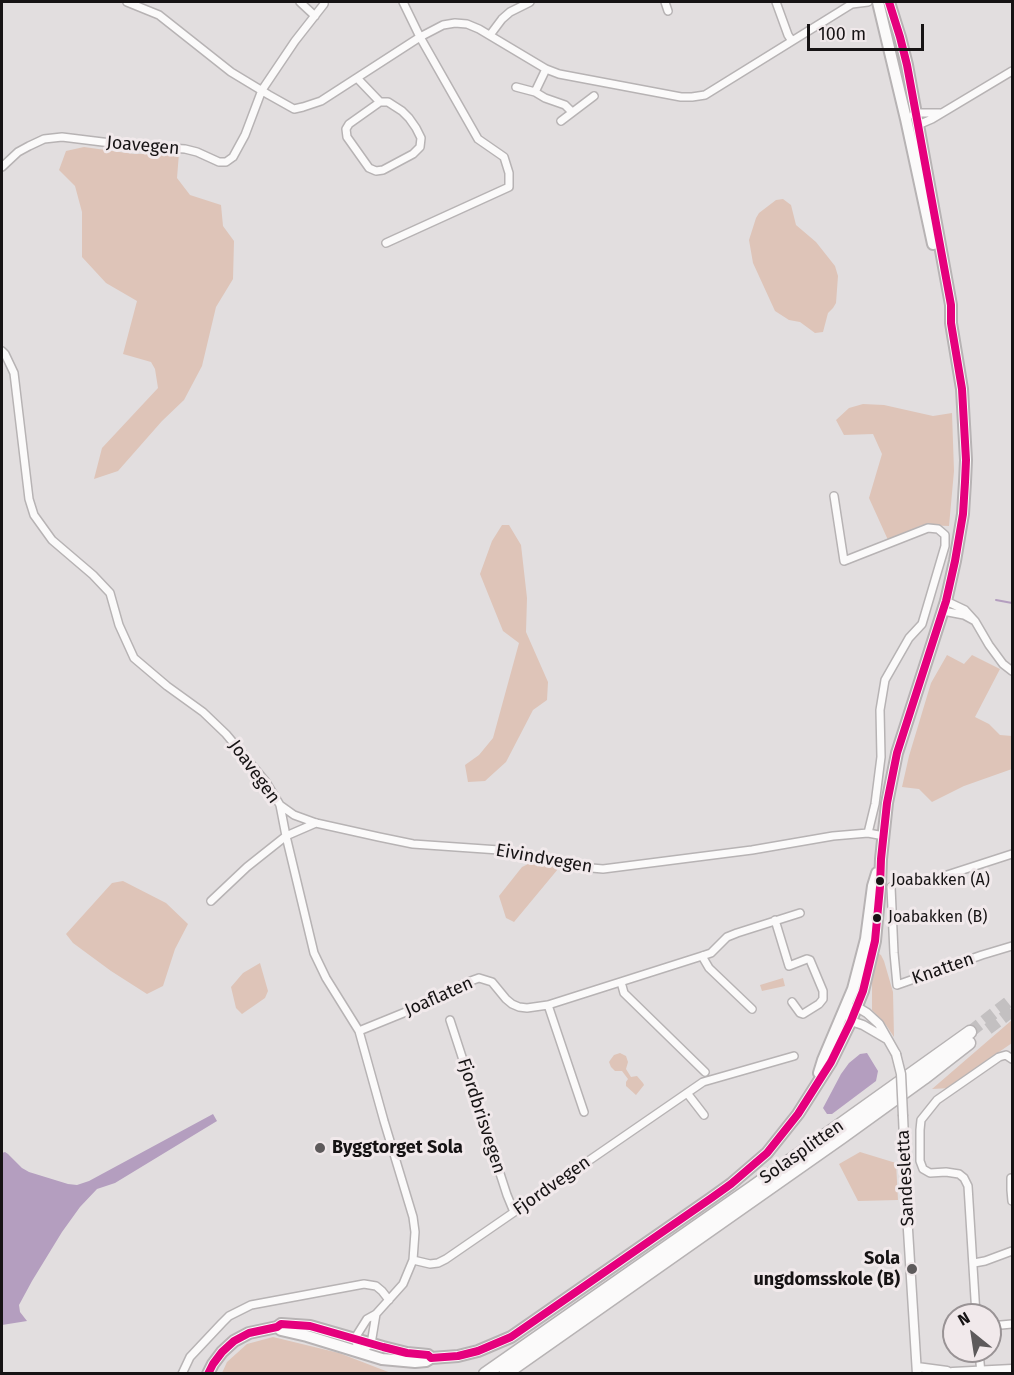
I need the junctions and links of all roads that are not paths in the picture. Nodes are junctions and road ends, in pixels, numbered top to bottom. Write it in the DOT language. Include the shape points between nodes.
graph roads {
  1 [pos="127,2"];
  2 [pos="300,2"];
  3 [pos="403,2"];
  4 [pos="530,2"];
  5 [pos="665,2"];
  6 [pos="776,2"];
  7 [pos="867,2"];
  8 [pos="878,2"];
  9 [pos="889,2"];
  10 [pos="853,3"];
  11 [pos="324,4"];
  12 [pos="668,11"];
  13 [pos="315,16"];
  14 [pos="490,35"];
  15 [pos="420,37"];
  16 [pos="792,41"];
  17 [pos="546,69"];
  18 [pos="1012,71"];
  19 [pos="357,78"];
  20 [pos="516,87"];
  21 [pos="262,90"];
  22 [pos="535,92"];
  23 [pos="594,96"];
  24 [pos="380,102"];
  25 [pos="572,112"];
  26 [pos="916,113"];
  27 [pos="940,113"];
  28 [pos="906,119"];
  29 [pos="561,121"];
  30 [pos="918,125"];
  31 [pos="2,167"];
  32 [pos="386,243"];
  33 [pos="951,323"];
  34 [pos="2,351"];
  35 [pos="834,496"];
  36 [pos="944,606"];
  37 [pos="1012,671"];
  38 [pos="280,805"];
  39 [pos="316,823"];
  40 [pos="868,833"];
  41 [pos="286,836"];
  42 [pos="884,836"];
  43 [pos="1012,854"];
  44 [pos="944,876"];
  45 [pos="885,887"];
  46 [pos="211,901"];
  47 [pos="800,913"];
  48 [pos="775,920"];
  49 [pos="1012,946"];
  50 [pos="702,956"];
  51 [pos="621,982"];
  52 [pos="792,1002"];
  53 [pos="548,1005"];
  54 [pos="857,1007"];
  55 [pos="752,1010"];
  56 [pos="845,1011"];
  57 [pos="450,1020"];
  58 [pos="851,1021"];
  59 [pos="359,1031"];
  60 [pos="887,1039"];
  61 [pos="795,1056"];
  62 [pos="1012,1059"];
  63 [pos="705,1072"];
  64 [pos="817,1082"];
  65 [pos="687,1094"];
  66 [pos="584,1112"];
  67 [pos="704,1115"];
  68 [pos="1011,1178"];
  69 [pos="1012,1201"];
  70 [pos="514,1212"];
  71 [pos="1012,1251"];
  72 [pos="414,1260"];
  73 [pos="974,1263"];
  74 [pos="388,1300"];
  75 [pos="976,1303"];
  76 [pos="376,1314"];
  77 [pos="277,1327"];
  78 [pos="355,1338"];
  79 [pos="371,1344"];
  80 [pos="358,1352"];
  81 [pos="431,1358"];
  82 [pos="917,1370"];
  83 [pos="1012,1370"];
  84 [pos="953,1372"];
  85 [pos="980,1372"];
  86 [pos="182,1374"];
  87 [pos="208,1374"];
  88 [pos="485,1374"];
  89 [pos="505,1374"];
  90 [pos="941,1374"];
  1 -- 21 [label="street" via="159,15 231,72"];
  2 -- 13 [label="street"];
  3 -- 15 [label="street"];
  4 -- 14 [label="street" via="510,12"];
  5 -- 12 [label="street"];
  6 -- 16 [label="street"];
  7 -- 10 [label="street"];
  8 -- 28 [label="main road"];
  9 -- 26 [label="main road"];
  10 -- 16 [label="street"];
  11 -- 13 [label="street, Joavegen"];
  13 -- 21 [label="street, Joavegen"];
  14 -- 15 [label="street" via="468,24 455,23"];
  14 -- 17 [label="street"];
  15 -- 19 [label="street"];
  15 -- 32 [label="street" via="478,139 504,157 508,187"];
  16 -- 17 [label="street" via="705,95 692,97"];
  17 -- 22 [label="street"];
  18 -- 27 [label="street"];
  19 -- 21 [label="street" via="321,101 294,109"];
  19 -- 24 [label="street"];
  20 -- 22 [label="street"];
  21 -- 31 [label="street, Joavegen" via="246,135 226,162 185,149 62,138 44,139 18,152"];
  22 -- 25 [label="street"];
  23 -- 25 [label="street"];
  24 -- 24 [label="street" via="388,102 402,111 421,138 420,147 413,154 376,171 369,168 347,137 346,129"];
  25 -- 29 [label="street"];
  26 -- 27 [label="street"];
  26 -- 28 [label="street"];
  26 -- 30 [label="main road"];
  27 -- 30 [label="street"];
  28 -- 30 [label="street"];
  28 -- 33 [label="main road"];
  30 -- 33 [label="main road"];
  33 -- 36 [label="main road" via="962,389 966,460 956,561"];
  34 -- 38 [label="street, Joavegen" via="14,373 34,515 52,540 110,593 134,658 226,734"];
  35 -- 40 [label="street" via="844,561 928,528 939,529 945,535 922,624 909,638 885,680 880,710 881,757"];
  36 -- 37 [label="street" via="975,621 1003,664"];
  36 -- 42 [label="main road" via="897,753"];
  38 -- 39 [label="street, Eivindvegen"];
  38 -- 41 [label="street, Joavegen"];
  39 -- 40 [label="street, Eivindvegen" via="413,844 499,850 569,866 603,869"];
  39 -- 41 [label="street"];
  40 -- 42 [label="street, Eivindvegen"];
  41 -- 46 [label="street"];
  41 -- 59 [label="street, Joavegen" via="314,953"];
  42 -- 45 [label="main road" via="880,859"];
  43 -- 44 [label="street"];
  45 -- 49 [label="street, Knatten" via="897,984"];
  45 -- 54 [label="main road" via="870,965"];
  45 -- 56 [label="main road"];
  47 -- 48 [label="street, Joaflaten"];
  48 -- 50 [label="street, Joaflaten" via="737,933"];
  48 -- 52 [label="street" via="789,966 810,960 823,991 819,1004 803,1014"];
  50 -- 51 [label="street, Joaflaten"];
  50 -- 55 [label="street" via="709,969"];
  51 -- 53 [label="street, Joaflaten"];
  51 -- 63 [label="street" via="624,993"];
  53 -- 59 [label="street, Joaflaten" via="527,1008 512,1004 492,982 479,978"];
  53 -- 66 [label="street"];
  54 -- 56 [label="street"];
  54 -- 58 [label="main road"];
  54 -- 60 [label="street" via="879,1024"];
  56 -- 58 [label="street"];
  56 -- 64 [label="main road"];
  57 -- 70 [label="street, Fjordbrisvegen"];
  58 -- 60 [label="street"];
  58 -- 64 [label="main road"];
  59 -- 72 [label="street, Joavegen" via="413,1217"];
  60 -- 82 [label="street, Sandesletta, bridge" via="901,1074"];
  61 -- 65 [label="street, Fjordvegen" via="709,1080"];
  62 -- 73 [label="street" via="1006,1055 992,1062 937,1100 921,1120 919,1146 923,1169 958,1174 968,1186"];
  64 -- 81 [label="main road" via="784,1133 731,1184 511,1337 478,1351"];
  65 -- 67 [label="street"];
  65 -- 70 [label="street, Fjordvegen"];
  68 -- 69 [label="street"];
  70 -- 72 [label="street, Fjordvegen" via="446,1260 430,1264"];
  71 -- 73 [label="street"];
  72 -- 74 [label="street, Joavegen" via="403,1284"];
  73 -- 75 [label="street"];
  74 -- 76 [label="street, Joavegen"];
  74 -- 86 [label="street" via="376,1286 364,1284 251,1305 222,1323 190,1358"];
  76 -- 78 [label="street, Joavegen" via="367,1319"];
  76 -- 79 [label="street"];
  77 -- 78 [label="main road" via="304,1325"];
  77 -- 80 [label="main road"];
  77 -- 87 [label="main road" via="234,1341"];
  78 -- 79 [label="main road"];
  78 -- 80 [label="street"];
  79 -- 80 [label="street"];
  79 -- 81 [label="main road"];
  80 -- 81 [label="main road" via="406,1362"];
  82 -- 84 [label="street"];
  83 -- 85 [label="street"];
  84 -- 85 [label="street"];
  84 -- 90 [label="street"];
  88 -- 89 [label="highway, Solasplitten" via="972,1035 897,1098"];
}
